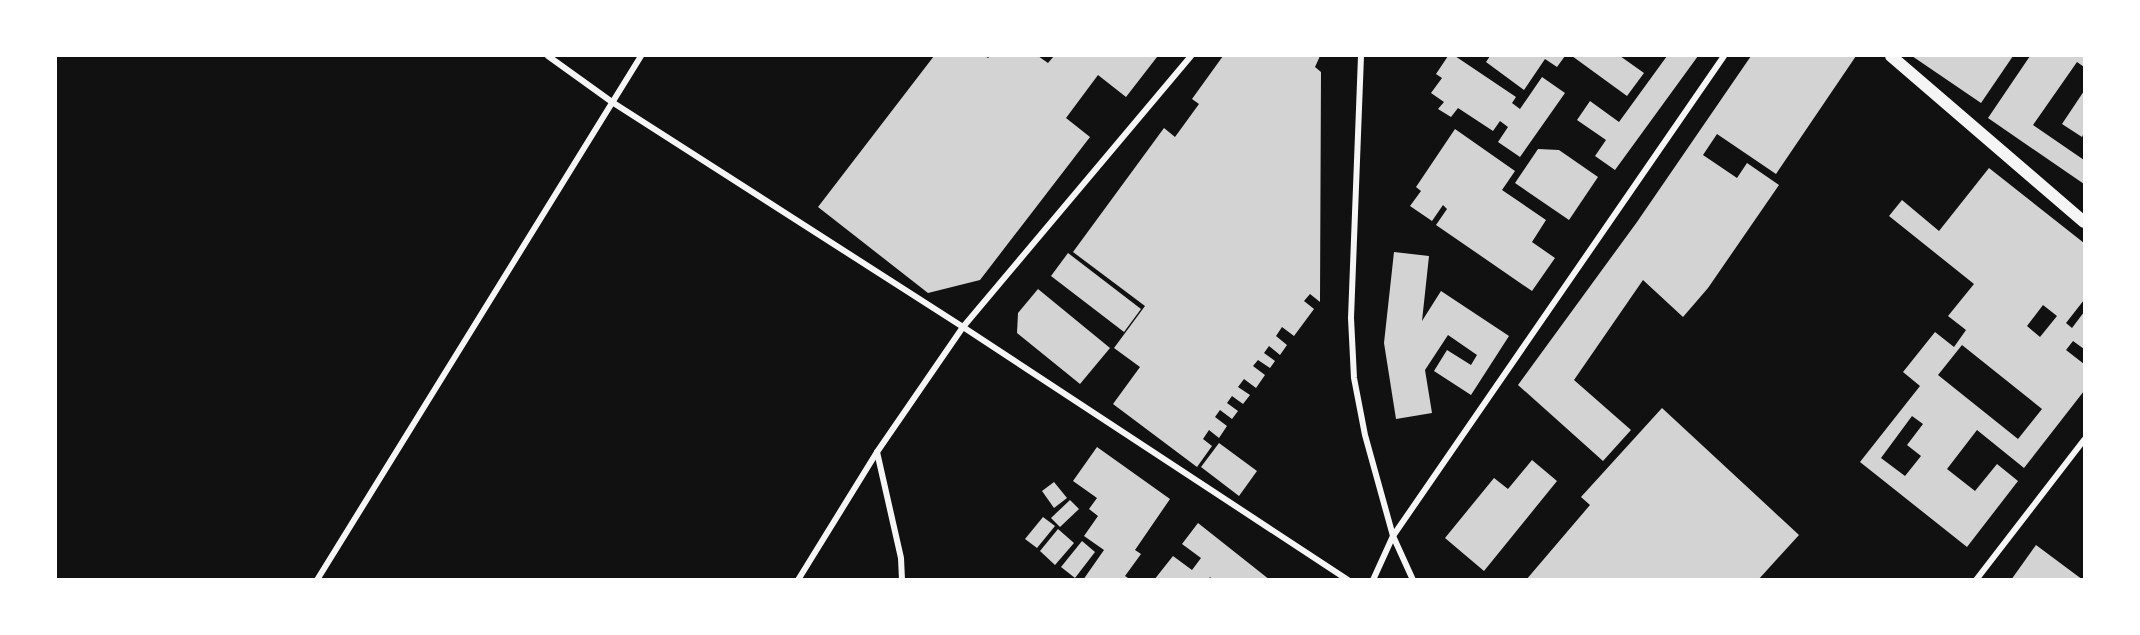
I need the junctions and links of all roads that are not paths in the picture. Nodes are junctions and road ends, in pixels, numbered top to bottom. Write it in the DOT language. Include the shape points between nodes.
graph roads {
  1 [pos="548,56"];
  2 [pos="641,56"];
  3 [pos="1191,56"];
  4 [pos="1361,56"];
  5 [pos="1724,56"];
  6 [pos="1891,56"];
  7 [pos="612,102"];
  8 [pos="2085,222"];
  9 [pos="963,327"];
  10 [pos="2085,441"];
  11 [pos="877,452"];
  12 [pos="1393,536"];
  13 [pos="317,579"];
  14 [pos="798,579"];
  15 [pos="902,579"];
  16 [pos="1348,579"];
  17 [pos="1373,579"];
  18 [pos="1413,579"];
  19 [pos="1976,579"];
  1 -- 7 [label="street"];
  2 -- 7 [label="street"];
  3 -- 9 [label="street"];
  4 -- 12 [label="street" via="1351,318 1354,378"];
  5 -- 12 [label="street"];
  6 -- 8 [label="main road"];
  7 -- 9 [label="street"];
  7 -- 13 [label="street"];
  9 -- 11 [label="street"];
  9 -- 16 [label="street"];
  10 -- 19 [label="street"];
  11 -- 14 [label="street"];
  11 -- 15 [label="street" via="901,558"];
  12 -- 17 [label="street"];
  12 -- 18 [label="street"];
}
